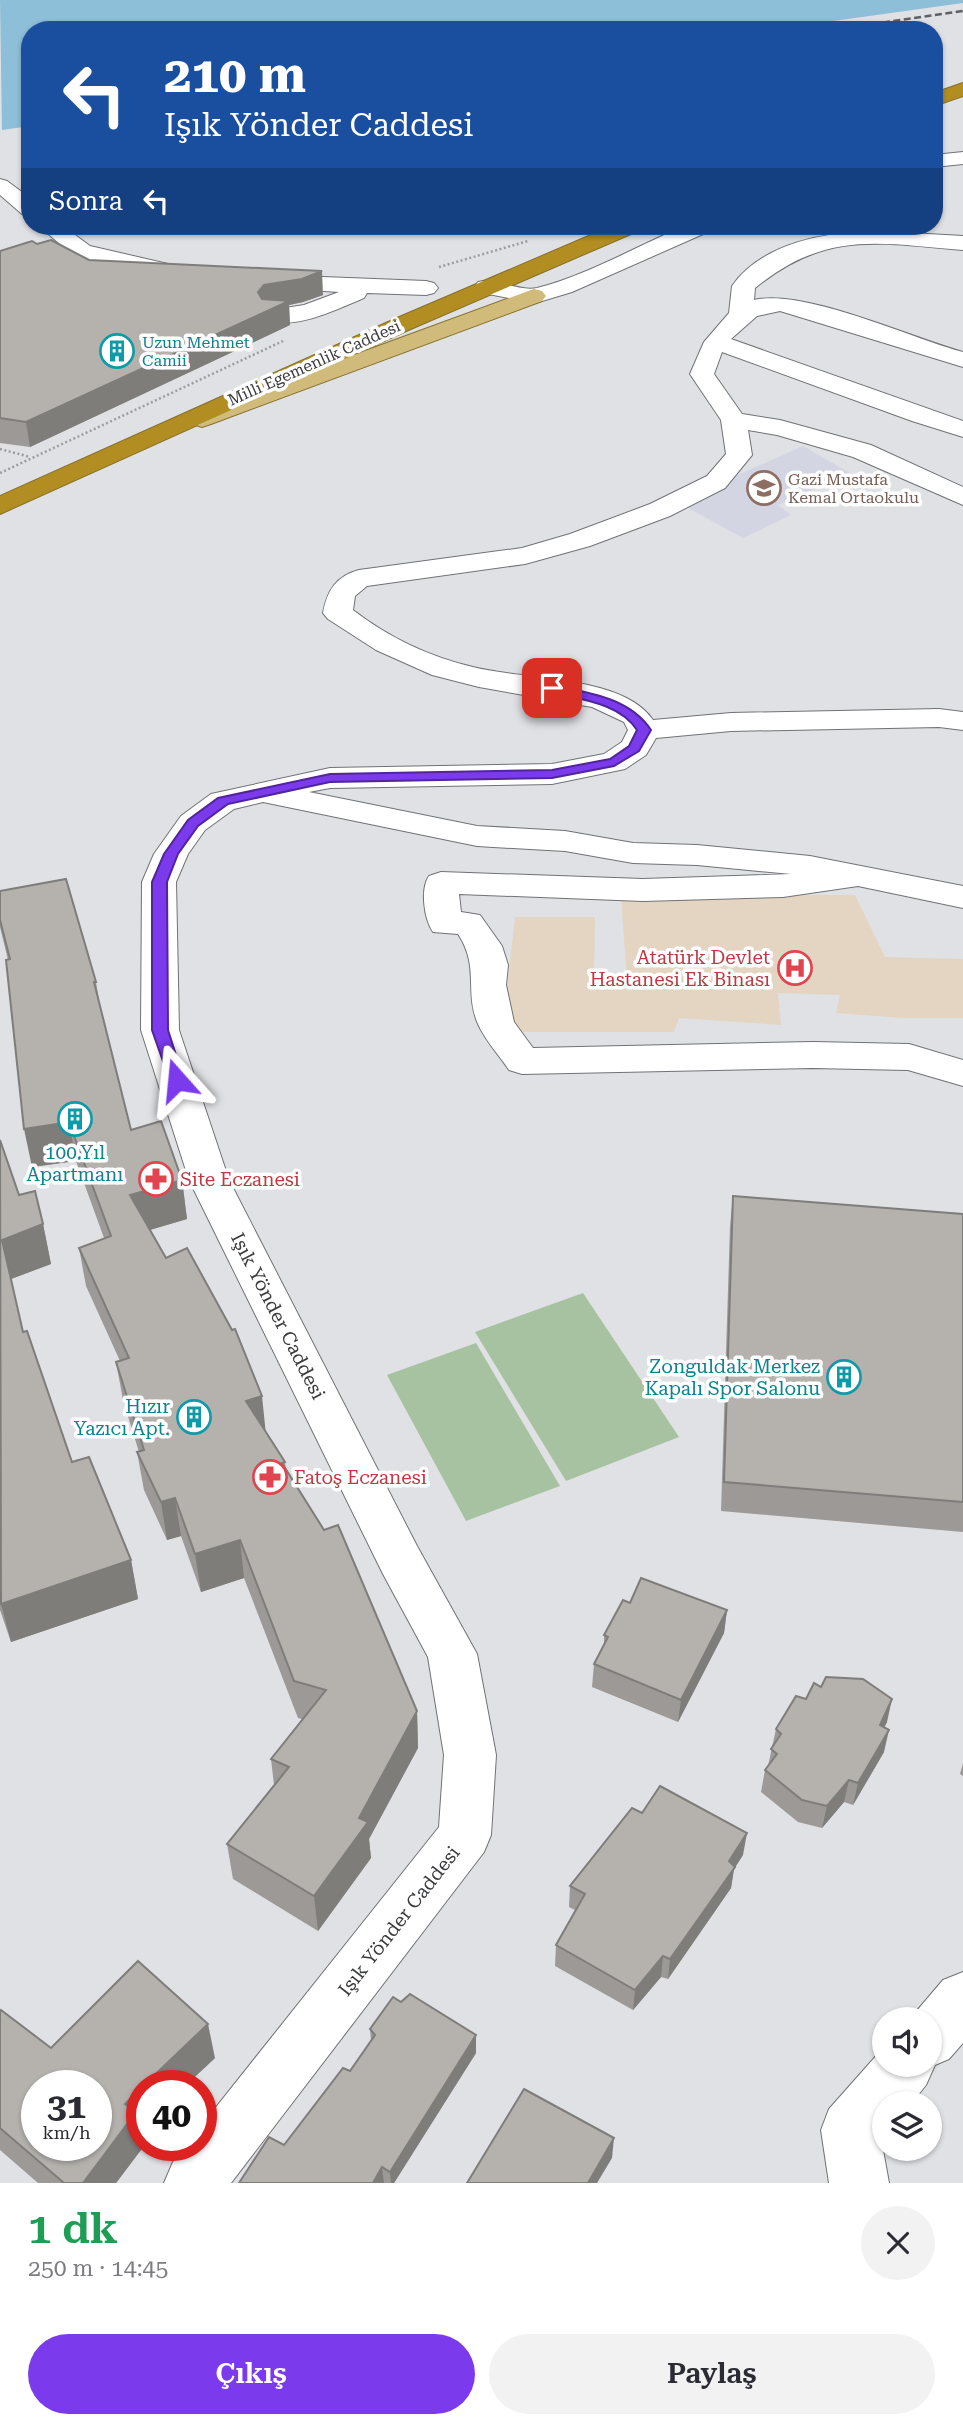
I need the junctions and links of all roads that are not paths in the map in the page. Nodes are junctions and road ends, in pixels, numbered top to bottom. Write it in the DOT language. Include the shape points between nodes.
graph roads {
  1 [pos="963,74"];
  2 [pos="943,82"];
  3 [pos="963,89"];
  4 [pos="943,97"];
  5 [pos="963,158"];
  6 [pos="943,160"];
  7 [pos="0,185"];
  8 [pos="21,202"];
  9 [pos="62,235"];
  10 [pos="572,235"];
  11 [pos="604,235"];
  12 [pos="682,235"];
  13 [pos="963,243"];
  14 [pos="190,276"];
  15 [pos="254,281"];
  16 [pos="468,283"];
  17 [pos="367,287"];
  18 [pos="426,288"];
  19 [pos="529,297"];
  20 [pos="741,314"];
  21 [pos="274,316"];
  22 [pos="337,326"];
  23 [pos="716,342"];
  24 [pos="963,360"];
  25 [pos="262,362"];
  26 [pos="734,420"];
  27 [pos="963,429"];
  28 [pos="144,440"];
  29 [pos="0,487"];
  30 [pos="963,497"];
  31 [pos="0,506"];
  32 [pos="963,721"];
  33 [pos="644,730"];
  34 [pos="259,791"];
  35 [pos="864,875"];
  36 [pos="963,897"];
  37 [pos="963,1073"];
  38 [pos="963,2000"];
  39 [pos="942,2024"];
  40 [pos="896,2077"];
  41 [pos="194,2183"];
  42 [pos="859,2183"];
  1 -- 2 [label="highway"];
  3 -- 4 [label="highway"];
  5 -- 6 [label="street"];
  7 -- 8 [label="street"];
  9 -- 14 [label="street" via="82,251"];
  10 -- 16 [label="highway, Milli Egemenlik Caddesi"];
  11 -- 16 [label="highway, Milli Egemenlik Caddesi"];
  12 -- 19 [label="street" via="575,283"];
  13 -- 20 [label="street" via="860,238 803,246 744,286"];
  15 -- 17 [label="street"];
  16 -- 18 [label="highway, Milli Egemenlik Caddesi"];
  16 -- 19 [label="street"];
  16 -- 19 [label="main road" via="486,304"];
  16 -- 28 [label="highway, Milli Egemenlik Caddesi"];
  17 -- 18 [label="street"];
  17 -- 21 [label="street" via="308,312"];
  18 -- 22 [label="highway, Milli Egemenlik Caddesi"];
  19 -- 28 [label="main road"];
  20 -- 23 [label="street"];
  20 -- 24 [label="street" via="772,304 790,306"];
  23 -- 26 [label="street" via="706,356 702,374"];
  23 -- 27 [label="street"];
  25 -- 29 [label="highway, Milli Egemenlik Caddesi"];
  26 -- 30 [label="street" via="863,451"];
  26 -- 33 [label="street" via="739,455 716,482 660,510 525,556 359,579 341,593 338,613 361,632 404,653 477,678 603,700 635,716"];
  28 -- 31 [label="highway, Milli Egemenlik Caddesi"];
  32 -- 33 [label="street" via="731,722"];
  33 -- 34 [label="street, Işık Yönder Caddesi" via="635,748 614,762 552,774 342,778"];
  34 -- 35 [label="street" via="477,836 565,841 634,853 760,861"];
  34 -- 41 [label="street, Işık Yönder Caddesi" via="223,801 193,823 171,854 159,882 160,1030 209,1180 452,1654 470,1755 465,1835"];
  35 -- 36 [label="street"];
  35 -- 37 [label="street" via="783,886 643,890 441,883 445,924 468,922 484,946 491,965 488,985 496,1023 522,1061 909,1057"];
  38 -- 39 [label="street"];
  40 -- 42 [label="street" via="850,2130"];
}
